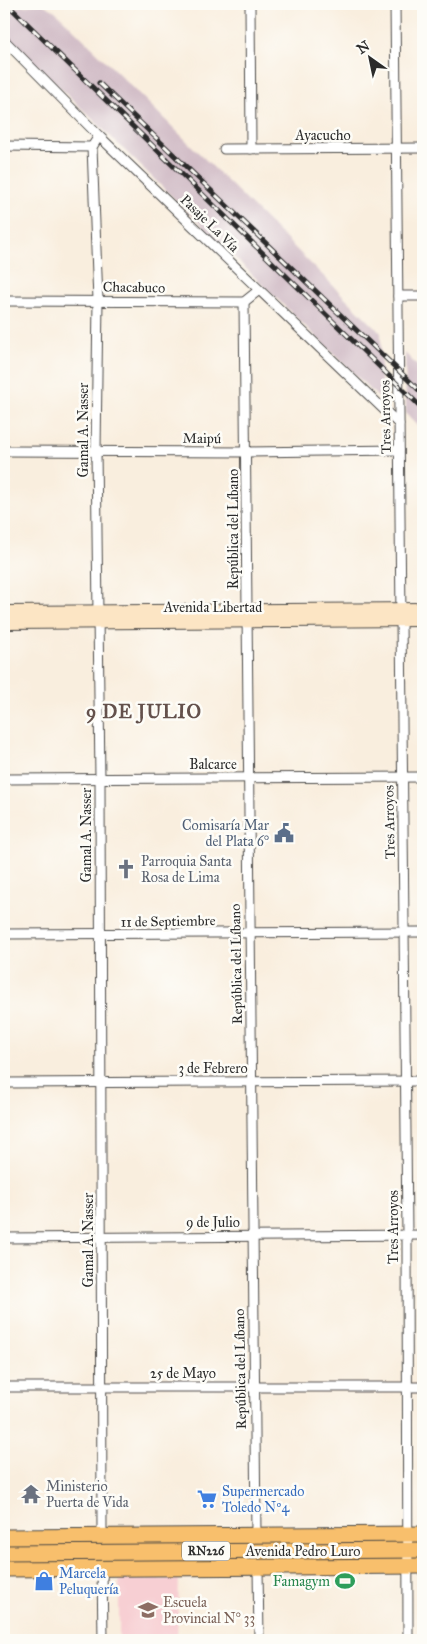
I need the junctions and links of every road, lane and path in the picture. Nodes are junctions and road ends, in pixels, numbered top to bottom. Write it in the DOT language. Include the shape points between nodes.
graph roads {
  1 [pos="250,4"];
  2 [pos="395,4"];
  3 [pos="4,40"];
  4 [pos="99,136"];
  5 [pos="4,146"];
  6 [pos="92,147"];
  7 [pos="397,148"];
  8 [pos="423,148"];
  9 [pos="224,149"];
  10 [pos="251,149"];
  11 [pos="259,290"];
  12 [pos="398,296"];
  13 [pos="423,296"];
  14 [pos="98,300"];
  15 [pos="4,301"];
  16 [pos="244,302"];
  17 [pos="399,424"];
  18 [pos="96,450"];
  19 [pos="399,450"];
  20 [pos="4,451"];
  21 [pos="247,452"];
  22 [pos="423,609"];
  23 [pos="4,612"];
  24 [pos="401,615"];
  25 [pos="247,616"];
  26 [pos="98,617"];
  27 [pos="423,620"];
  28 [pos="4,623"];
  29 [pos="402,777"];
  30 [pos="423,777"];
  31 [pos="100,778"];
  32 [pos="248,778"];
  33 [pos="4,779"];
  34 [pos="404,932"];
  35 [pos="423,932"];
  36 [pos="4,934"];
  37 [pos="250,934"];
  38 [pos="100,935"];
  39 [pos="405,1081"];
  40 [pos="423,1081"];
  41 [pos="251,1082"];
  42 [pos="101,1083"];
  43 [pos="4,1084"];
  44 [pos="423,1234"];
  45 [pos="407,1235"];
  46 [pos="253,1236"];
  47 [pos="101,1237"];
  48 [pos="4,1238"];
  49 [pos="254,1386"];
  50 [pos="102,1387"];
  51 [pos="407,1387"];
  52 [pos="423,1387"];
  53 [pos="4,1388"];
  54 [pos="408,1534"];
  55 [pos="423,1534"];
  56 [pos="256,1535"];
  57 [pos="102,1536"];
  58 [pos="4,1537"];
  59 [pos="408,1550"];
  60 [pos="423,1550"];
  61 [pos="4,1553"];
  62 [pos="408,1566"];
  63 [pos="423,1566"];
  64 [pos="258,1568"];
  65 [pos="102,1569"];
  66 [pos="4,1570"];
  67 [pos="103,1640"];
  68 [pos="259,1640"];
  69 [pos="408,1640"];
  1 -- 10 [label="street"];
  2 -- 7 [label="street, Tres Arroyos"];
  3 -- 4 [label="street, Pasaje La Vía"];
  4 -- 6 [label="street"];
  4 -- 11 [label="street, Pasaje La Vía"];
  5 -- 6 [label="street"];
  6 -- 14 [label="street, Gamal A. Nasser"];
  7 -- 8 [label="street, Ayacucho"];
  7 -- 10 [label="street, Ayacucho"];
  7 -- 12 [label="street, Tres Arroyos"];
  9 -- 10 [label="street, Ayacucho"];
  11 -- 16 [label="street"];
  11 -- 17 [label="street, Pasaje La Vía"];
  12 -- 13 [label="street"];
  12 -- 17 [label="street, Tres Arroyos"];
  14 -- 15 [label="street, Chacabuco"];
  14 -- 16 [label="street, Chacabuco"];
  14 -- 18 [label="street, Gamal A. Nasser"];
  16 -- 21 [label="street, República del Líbano"];
  17 -- 19 [label="street, Tres Arroyos"];
  18 -- 20 [label="street, Maipú"];
  18 -- 21 [label="street, Maipú"];
  18 -- 26 [label="street, Gamal A. Nasser"];
  19 -- 21 [label="street, Maipú"];
  19 -- 24 [label="street, Tres Arroyos"];
  21 -- 25 [label="street, República del Líbano"];
  22 -- 24 [label="main road, Avenida Libertad"];
  23 -- 26 [label="main road, Avenida Libertad"];
  24 -- 25 [label="main road, Avenida Libertad"];
  24 -- 27 [label="main road, Avenida Libertad"];
  24 -- 29 [label="street, Tres Arroyos"];
  25 -- 26 [label="main road, Avenida Libertad"];
  25 -- 32 [label="street, República del Líbano"];
  26 -- 28 [label="main road, Avenida Libertad"];
  26 -- 31 [label="street, Gamal A. Nasser"];
  29 -- 30 [label="street, Balcarce"];
  29 -- 32 [label="street, Balcarce"];
  29 -- 34 [label="street, Tres Arroyos"];
  31 -- 32 [label="street, Balcarce"];
  31 -- 33 [label="street, Balcarce"];
  31 -- 38 [label="street, Gamal A. Nasser"];
  32 -- 37 [label="street, República del Líbano"];
  34 -- 35 [label="street, 11 de Septiembre"];
  34 -- 37 [label="street, 11 de Septiembre"];
  34 -- 39 [label="street, Tres Arroyos"];
  36 -- 38 [label="street, 11 de Septiembre"];
  37 -- 38 [label="street, 11 de Septiembre"];
  37 -- 41 [label="street, República del Líbano"];
  38 -- 42 [label="street, Gamal A. Nasser"];
  39 -- 40 [label="street, 3 de Febrero"];
  39 -- 41 [label="street, 3 de Febrero"];
  39 -- 45 [label="street, Tres Arroyos"];
  41 -- 42 [label="street, 3 de Febrero"];
  41 -- 46 [label="street, República del Líbano"];
  42 -- 43 [label="street, 3 de Febrero"];
  42 -- 47 [label="street, Gamal A. Nasser"];
  44 -- 45 [label="street, 9 de Julio"];
  45 -- 46 [label="street, 9 de Julio"];
  45 -- 51 [label="street, Tres Arroyos"];
  46 -- 47 [label="street, 9 de Julio"];
  46 -- 49 [label="street, República del Líbano"];
  47 -- 48 [label="street, 9 de Julio"];
  47 -- 50 [label="street, Gamal A. Nasser"];
  49 -- 50 [label="street, 25 de Mayo"];
  49 -- 51 [label="street, 25 de Mayo"];
  49 -- 56 [label="street, República del Líbano"];
  50 -- 53 [label="street, 25 de Mayo"];
  50 -- 57 [label="street, Gamal A. Nasser"];
  51 -- 52 [label="street, 25 de Mayo"];
  51 -- 54 [label="street, Tres Arroyos"];
  54 -- 55 [label="highway, Avenida Pedro Luro"];
  54 -- 56 [label="highway, Avenida Pedro Luro"];
  54 -- 59 [label="street, Tres Arroyos"];
  56 -- 57 [label="highway, Avenida Pedro Luro"];
  57 -- 58 [label="highway, Avenida Pedro Luro"];
  59 -- 60 [label="highway, Avenida Pedro Luro / RN226"];
  59 -- 61 [label="highway, Avenida Pedro Luro / RN226"];
  59 -- 62 [label="street, Tres Arroyos"];
  62 -- 63 [label="highway, Avenida Pedro Luro"];
  62 -- 64 [label="highway, Avenida Pedro Luro"];
  62 -- 69 [label="street, Tres Arroyos"];
  64 -- 65 [label="highway, Avenida Pedro Luro"];
  64 -- 68 [label="street"];
  65 -- 66 [label="highway, Avenida Pedro Luro"];
  65 -- 67 [label="street"];
}
